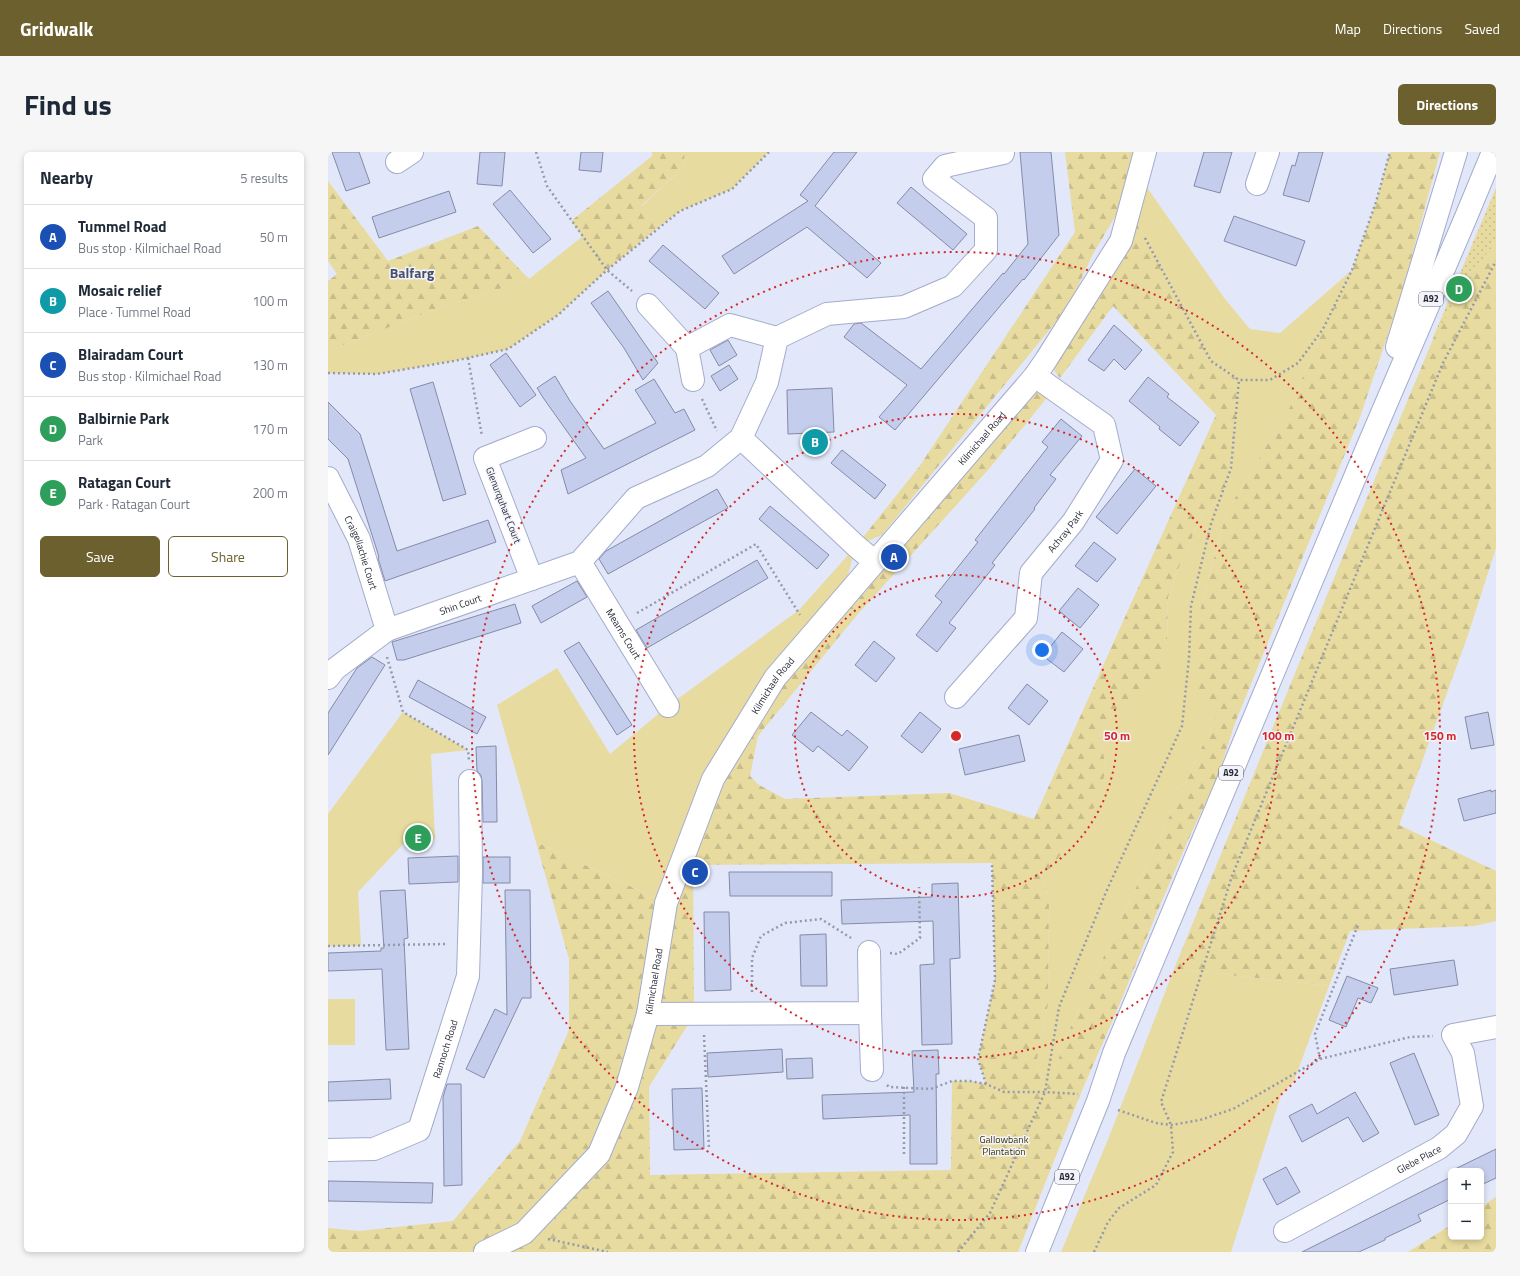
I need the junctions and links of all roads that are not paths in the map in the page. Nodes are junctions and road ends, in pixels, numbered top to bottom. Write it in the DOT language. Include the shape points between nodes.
graph roads {
  1 [pos="1145,152"];
  2 [pos="1268,152"];
  3 [pos="1456,152"];
  4 [pos="1493,152"];
  5 [pos="1003,153"];
  6 [pos="1257,184"];
  7 [pos="650,307"];
  8 [pos="777,338"];
  9 [pos="687,348"];
  10 [pos="1035,376"];
  11 [pos="694,380"];
  12 [pos="535,438"];
  13 [pos="733,444"];
  14 [pos="1368,446"];
  15 [pos="328,478"];
  16 [pos="580,562"];
  17 [pos="875,562"];
  18 [pos="532,579"];
  19 [pos="384,633"];
  20 [pos="328,678"];
  21 [pos="956,697"];
  22 [pos="668,706"];
  23 [pos="470,781"];
  24 [pos="869,952"];
  25 [pos="870,1013"];
  26 [pos="648,1014"];
  27 [pos="1496,1026"];
  28 [pos="872,1070"];
  29 [pos="328,1150"];
  30 [pos="1285,1231"];
  31 [pos="485,1252"];
  32 [pos="1037,1252"];
  1 -- 10 [label="main road, Kilmichael Road" via="1121,241"];
  2 -- 6 [label="main road"];
  3 -- 14 [label="main road, A92"];
  4 -- 14 [label="main road, A92"];
  5 -- 8 [label="main road" via="945,166 934,179 986,218 986,250 953,286 904,307 827,314"];
  7 -- 9 [label="main road"];
  8 -- 9 [label="main road" via="730,325"];
  8 -- 13 [label="main road" via="766,382"];
  9 -- 11 [label="main road"];
  10 -- 17 [label="main road, Kilmichael Road"];
  10 -- 21 [label="main road, Achray Park" via="1104,425 1112,460 1074,522 1031,573 1026,618"];
  12 -- 18 [label="main road, Glenurquhart Court" via="485,458"];
  13 -- 16 [label="main road" via="706,466 636,498"];
  13 -- 17 [label="main road"];
  14 -- 32 [label="main road, A92" via="1114,1052 1098,1101"];
  15 -- 19 [label="main road, Craigellachie Court" via="359,539"];
  16 -- 18 [label="main road, Shin Court"];
  16 -- 22 [label="main road, Mearns Court"];
  17 -- 26 [label="main road, Kilmichael Road" via="775,678 713,779 666,903"];
  18 -- 19 [label="main road, Shin Court"];
  19 -- 20 [label="main road, Shin Court" via="335,669"];
  23 -- 29 [label="main road, Rannoch Road" via="468,976 419,1130 374,1150"];
  24 -- 25 [label="main road"];
  25 -- 26 [label="main road"];
  25 -- 28 [label="main road"];
  26 -- 31 [label="main road, Kilmichael Road" via="627,1087 599,1154 524,1233"];
  27 -- 30 [label="main road, Glebe Place" via="1453,1035 1463,1053 1472,1106 1456,1134 1440,1148"];
}
